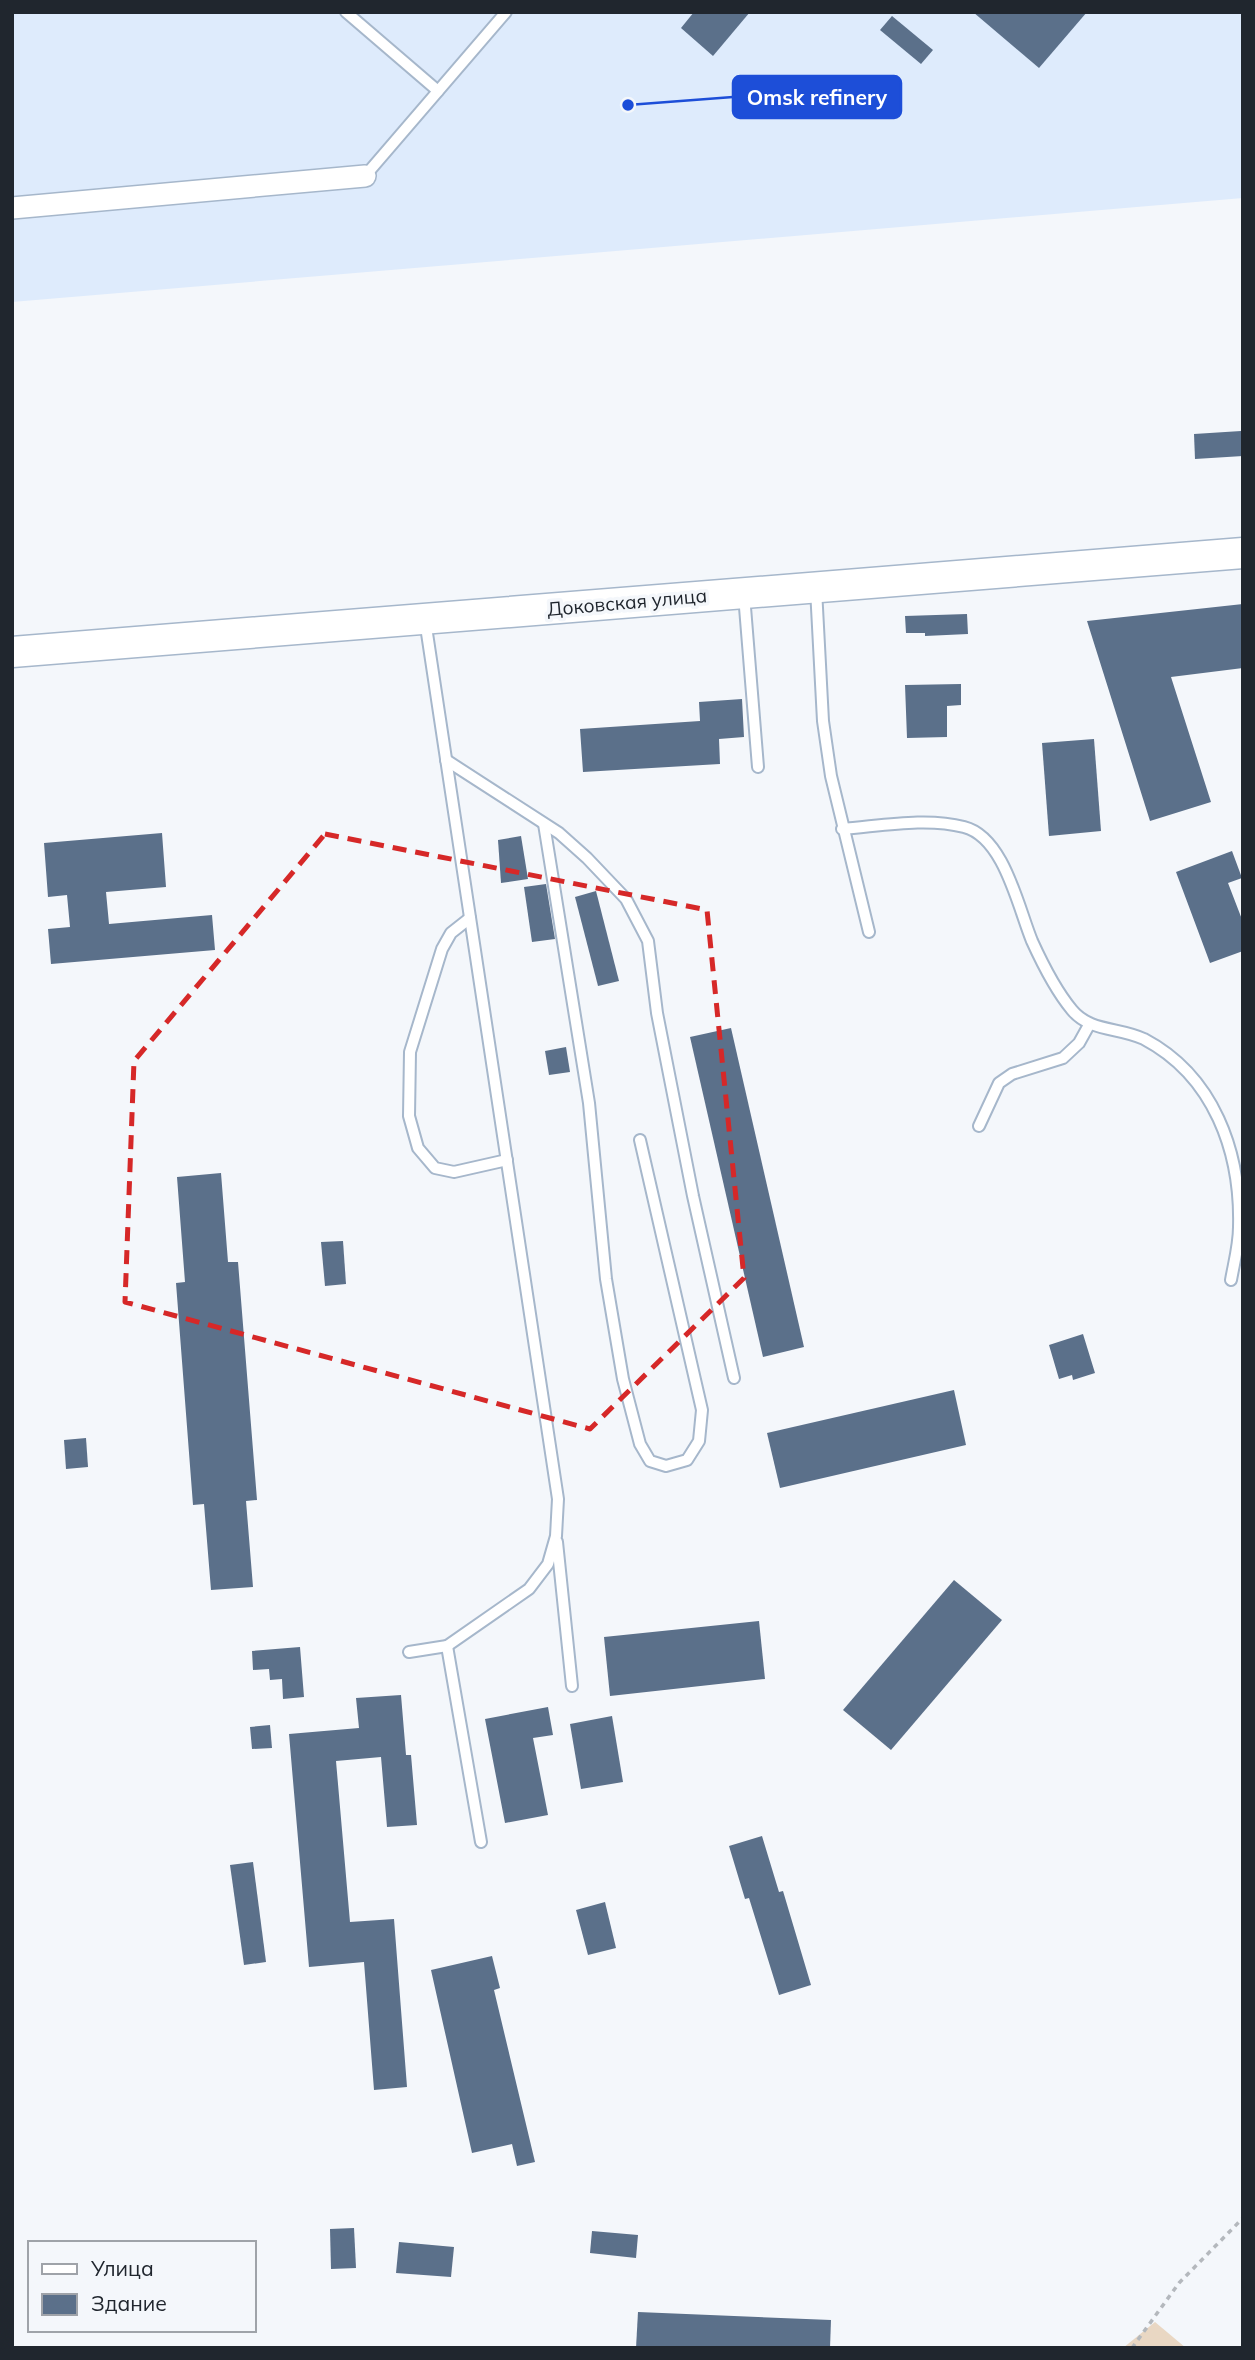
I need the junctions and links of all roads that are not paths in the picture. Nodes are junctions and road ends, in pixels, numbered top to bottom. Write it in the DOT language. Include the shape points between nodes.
graph roads {
  1 [pos="346,12"];
  2 [pos="506,12"];
  3 [pos="438,91"];
  4 [pos="365,176"];
  5 [pos="12,208"];
  6 [pos="1243,553"];
  7 [pos="816,586"];
  8 [pos="743,592"];
  9 [pos="425,620"];
  10 [pos="12,652"];
  11 [pos="446,760"];
  12 [pos="758,767"];
  13 [pos="544,824"];
  14 [pos="842,829"];
  15 [pos="470,918"];
  16 [pos="869,932"];
  17 [pos="1088,1025"];
  18 [pos="979,1126"];
  19 [pos="640,1140"];
  20 [pos="507,1160"];
  21 [pos="1231,1280"];
  22 [pos="734,1378"];
  23 [pos="556,1536"];
  24 [pos="447,1646"];
  25 [pos="409,1652"];
  26 [pos="572,1686"];
  27 [pos="481,1842"];
  1 -- 3 [label="lane"];
  2 -- 3 [label="lane"];
  3 -- 4 [label="lane"];
  4 -- 5 [label="street"];
  6 -- 7 [label="street, Доковская улица"];
  7 -- 8 [label="street, Доковская улица"];
  7 -- 14 [label="lane" via="823,721"];
  8 -- 9 [label="street, Доковская улица"];
  8 -- 12 [label="lane"];
  9 -- 10 [label="street, Доковская улица"];
  9 -- 11 [label="lane"];
  11 -- 13 [label="lane"];
  11 -- 15 [label="lane"];
  13 -- 19 [label="lane" via="589,1103 606,1279 622,1379 640,1444 650,1461 666,1465 687,1460 699,1441 702,1410"];
  13 -- 22 [label="lane" via="587,858 626,899 648,941 657,1013"];
  14 -- 16 [label="lane"];
  14 -- 17 [label="lane" via="935,823 966,827 988,841 1002,862 1033,943 1071,1009"];
  15 -- 20 [label="lane"];
  15 -- 20 [label="lane" via="451,933 442,949 410,1052 409,1116 418,1148 435,1168 454,1172"];
  17 -- 18 [label="lane" via="1079,1043 1063,1058 1012,1074 999,1083"];
  17 -- 21 [label="lane" via="1127,1031 1151,1043 1182,1067 1212,1102 1229,1139 1237,1187 1239,1229"];
  20 -- 23 [label="lane" via="558,1499"];
  23 -- 24 [label="lane" via="548,1564 529,1589"];
  23 -- 26 [label="lane"];
  24 -- 25 [label="lane"];
  24 -- 27 [label="lane"];
}
